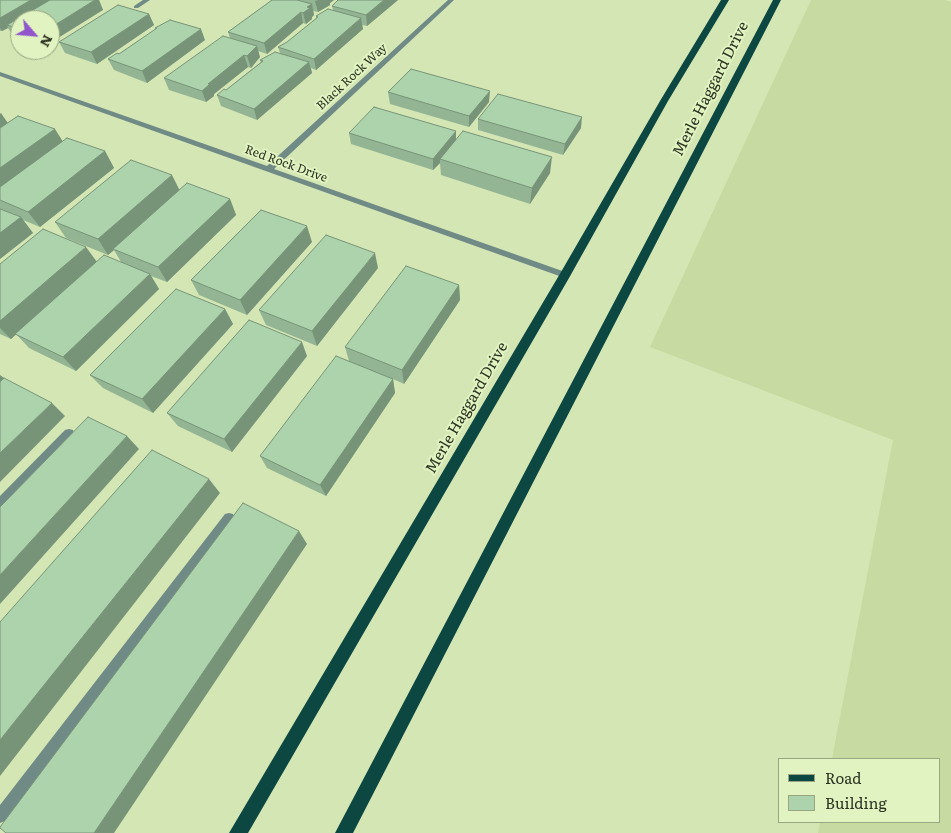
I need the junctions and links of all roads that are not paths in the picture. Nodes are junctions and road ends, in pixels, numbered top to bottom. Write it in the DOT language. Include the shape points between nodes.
graph roads {
  1 [pos="147,0"];
  2 [pos="451,0"];
  3 [pos="725,0"];
  4 [pos="777,0"];
  5 [pos="136,7"];
  6 [pos="0,74"];
  7 [pos="268,170"];
  8 [pos="565,275"];
  9 [pos="69,434"];
  10 [pos="0,503"];
  11 [pos="229,518"];
  12 [pos="0,816"];
  13 [pos="238,833"];
  14 [pos="344,833"];
  1 -- 5 [label="street"];
  2 -- 7 [label="street, Black Rock Way"];
  3 -- 8 [label="main road, Merle Haggard Drive"];
  4 -- 14 [label="main road, Merle Haggard Drive"];
  6 -- 7 [label="street, Red Rock Drive"];
  7 -- 8 [label="street, Red Rock Drive"];
  8 -- 13 [label="main road, Merle Haggard Drive"];
  9 -- 10 [label="street"];
  11 -- 12 [label="street"];
}
